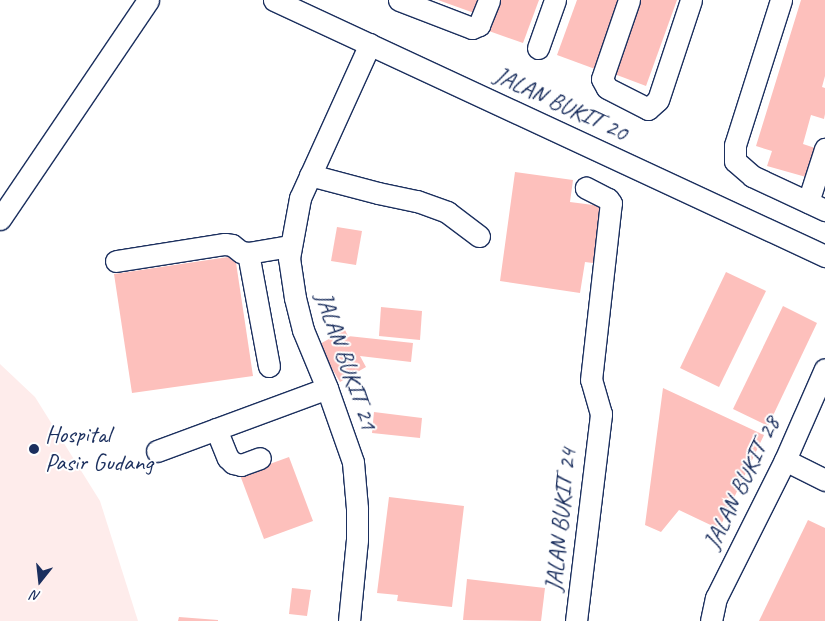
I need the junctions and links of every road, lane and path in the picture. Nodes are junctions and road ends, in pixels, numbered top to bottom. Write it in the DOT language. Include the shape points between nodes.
graph roads {
  1 [pos="148,0"];
  2 [pos="274,0"];
  3 [pos="489,0"];
  4 [pos="556,0"];
  5 [pos="629,0"];
  6 [pos="690,0"];
  7 [pos="781,0"];
  8 [pos="411,2"];
  9 [pos="370,44"];
  10 [pos="538,48"];
  11 [pos="825,149"];
  12 [pos="310,175"];
  13 [pos="586,188"];
  14 [pos="817,206"];
  15 [pos="0,219"];
  16 [pos="479,236"];
  17 [pos="290,246"];
  18 [pos="248,253"];
  19 [pos="825,256"];
  20 [pos="116,261"];
  21 [pos="269,366"];
  22 [pos="825,369"];
  23 [pos="327,388"];
  24 [pos="216,429"];
  25 [pos="158,451"];
  26 [pos="260,458"];
  27 [pos="784,460"];
  28 [pos="825,480"];
  29 [pos="349,621"];
  30 [pos="576,621"];
  31 [pos="711,621"];
  1 -- 15 [label="street"];
  2 -- 9 [label="street, JALAN BUKIT 20"];
  3 -- 8 [label="street" via="479,25 472,28"];
  4 -- 10 [label="street"];
  5 -- 6 [label="street" via="602,79 607,88 643,108 651,108 658,100"];
  7 -- 14 [label="street" via="735,145 735,161 752,176"];
  9 -- 12 [label="street, JALAN BUKIT 21"];
  9 -- 19 [label="street, JALAN BUKIT 20"];
  11 -- 14 [label="street"];
  12 -- 16 [label="street" via="447,212"];
  12 -- 17 [label="street, JALAN BUKIT 21" via="300,198"];
  13 -- 30 [label="street, JALAN BUKIT 24" via="611,203 591,380 601,408"];
  17 -- 18 [label="street"];
  17 -- 23 [label="street, JALAN BUKIT 21" via="297,306"];
  18 -- 20 [label="street" via="225,244"];
  18 -- 21 [label="street"];
  22 -- 27 [label="street, JALAN BUKIT 28"];
  23 -- 24 [label="street"];
  23 -- 29 [label="street, JALAN BUKIT 21" via="353,462 355,482 357,540"];
  24 -- 25 [label="street"];
  24 -- 26 [label="street" via="233,464 241,465"];
  27 -- 28 [label="street"];
  27 -- 31 [label="street, JALAN BUKIT 28" via="716,598"];
}
